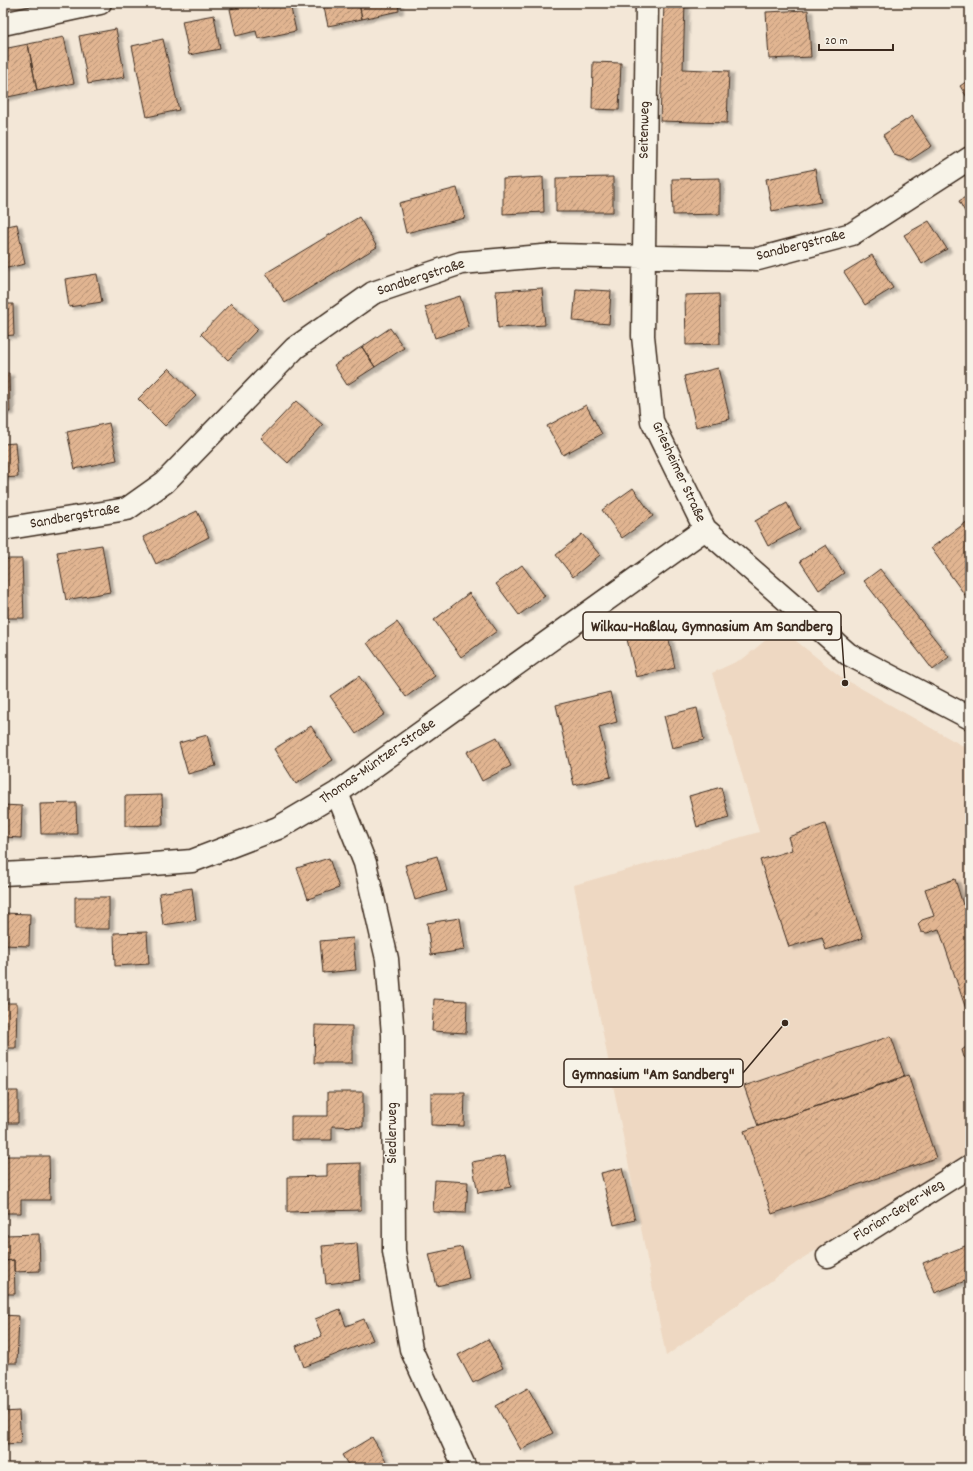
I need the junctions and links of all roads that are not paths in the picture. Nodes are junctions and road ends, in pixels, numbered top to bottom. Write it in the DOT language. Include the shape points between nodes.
graph roads {
  1 [pos="100,3"];
  2 [pos="647,3"];
  3 [pos="3,24"];
  4 [pos="970,158"];
  5 [pos="643,256"];
  6 [pos="705,529"];
  7 [pos="3,530"];
  8 [pos="970,718"];
  9 [pos="337,793"];
  10 [pos="3,874"];
  11 [pos="970,1166"];
  12 [pos="828,1256"];
  13 [pos="465,1468"];
  1 -- 3 [label="street"];
  2 -- 5 [label="street, Seitenweg"];
  4 -- 5 [label="street, Sandbergstraße" via="852,234 758,259"];
  5 -- 6 [label="street, Griesheimer Straße" via="643,336 652,421"];
  5 -- 7 [label="street, Sandbergstraße" via="554,256 462,263 373,293 295,348 165,482 127,509"];
  6 -- 8 [label="street, Griesheimer Straße" via="848,654"];
  6 -- 9 [label="street, Thomas-Müntzer-Straße"];
  9 -- 10 [label="street, Thomas-Müntzer-Straße" via="278,828 192,860"];
  9 -- 13 [label="street, Siedlerweg" via="365,863 387,959 393,1035 394,1251 411,1349"];
  11 -- 12 [label="street, Florian-Geyer-Weg"];
}
